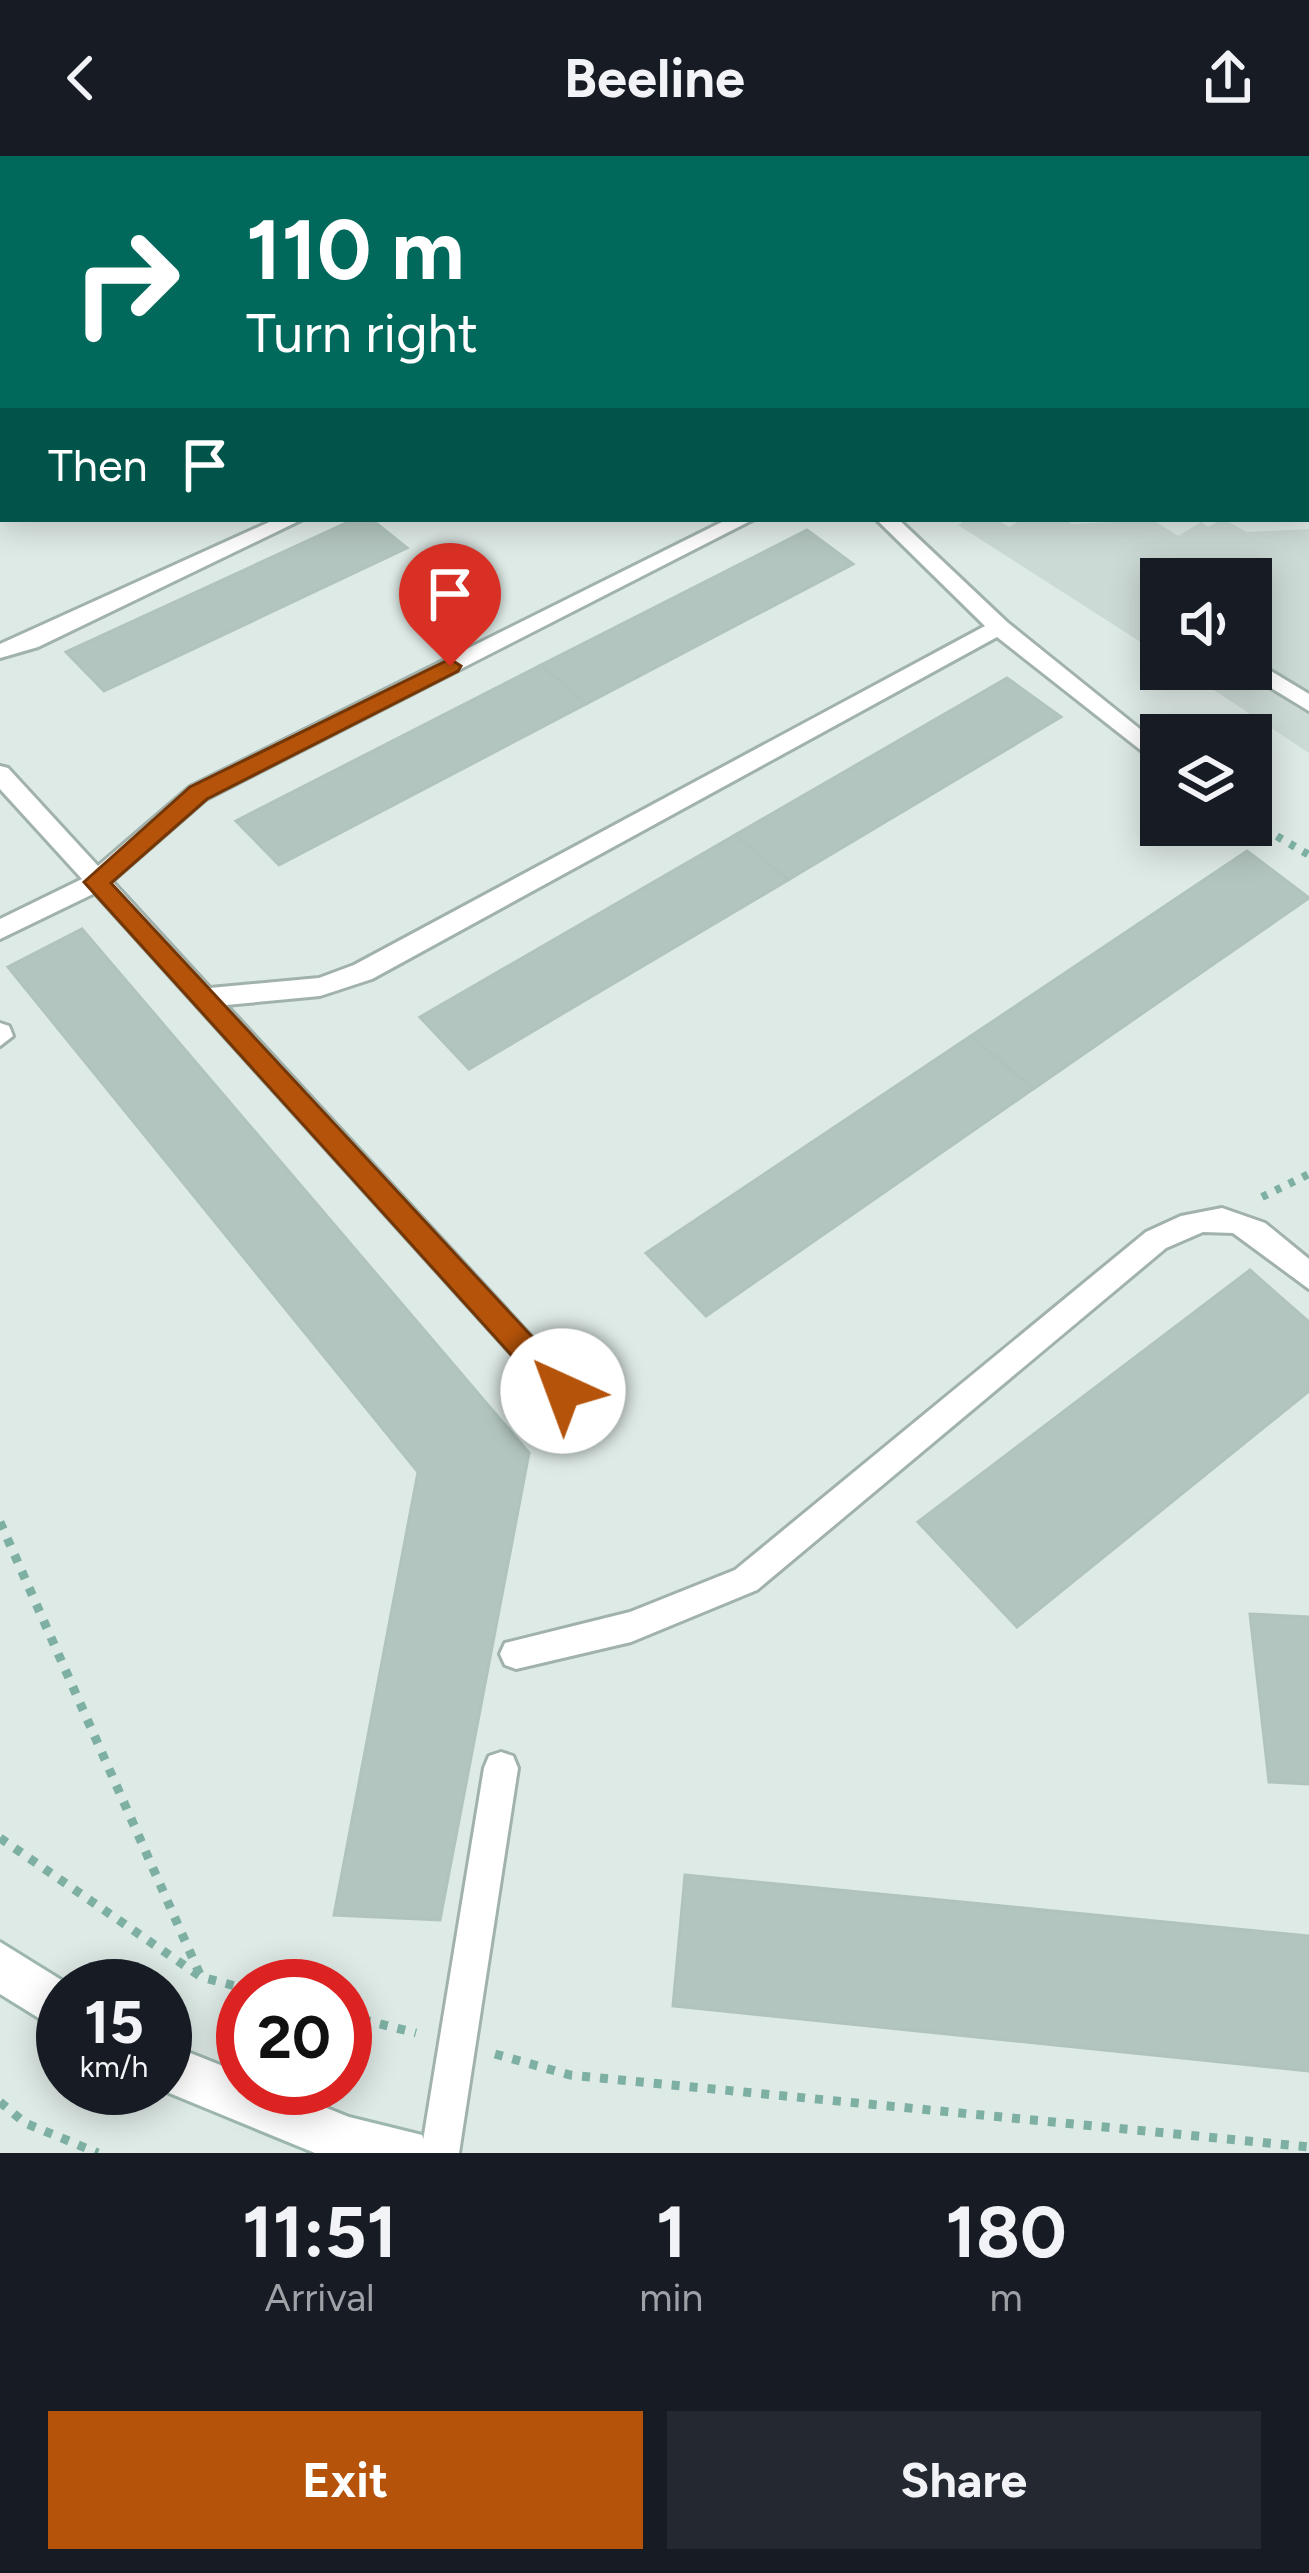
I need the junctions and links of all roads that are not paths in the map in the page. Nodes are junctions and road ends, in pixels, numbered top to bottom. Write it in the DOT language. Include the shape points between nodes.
graph roads {
  1 [pos="287,522"];
  2 [pos="737,522"];
  3 [pos="889,522"];
  4 [pos="999,627"];
  5 [pos="0,651"];
  6 [pos="1272,680"];
  7 [pos="1309,704"];
  8 [pos="1140,741"];
  9 [pos="0,774"];
  10 [pos="96,882"];
  11 [pos="0,930"];
  12 [pos="202,998"];
  13 [pos="1309,1277"];
  14 [pos="563,1391"];
  15 [pos="516,1654"];
  16 [pos="501,1768"];
  17 [pos="0,1966"];
  18 [pos="36,1991"];
  19 [pos="192,2078"];
  20 [pos="404,2153"];
  21 [pos="440,2153"];
  1 -- 5 [label="lane"];
  2 -- 10 [label="lane" via="198,793"];
  3 -- 4 [label="lane"];
  4 -- 8 [label="lane"];
  4 -- 12 [label="lane" via="363,972 320,987"];
  6 -- 7 [label="lane"];
  9 -- 10 [label="lane"];
  10 -- 11 [label="lane"];
  10 -- 12 [label="lane"];
  12 -- 14 [label="lane"];
  13 -- 15 [label="lane" via="1244,1225 1194,1218 1156,1240 746,1580 631,1628"];
  16 -- 21 [label="lane"];
  17 -- 18 [label="main road"];
  19 -- 20 [label="main road" via="349,2142"];
}
